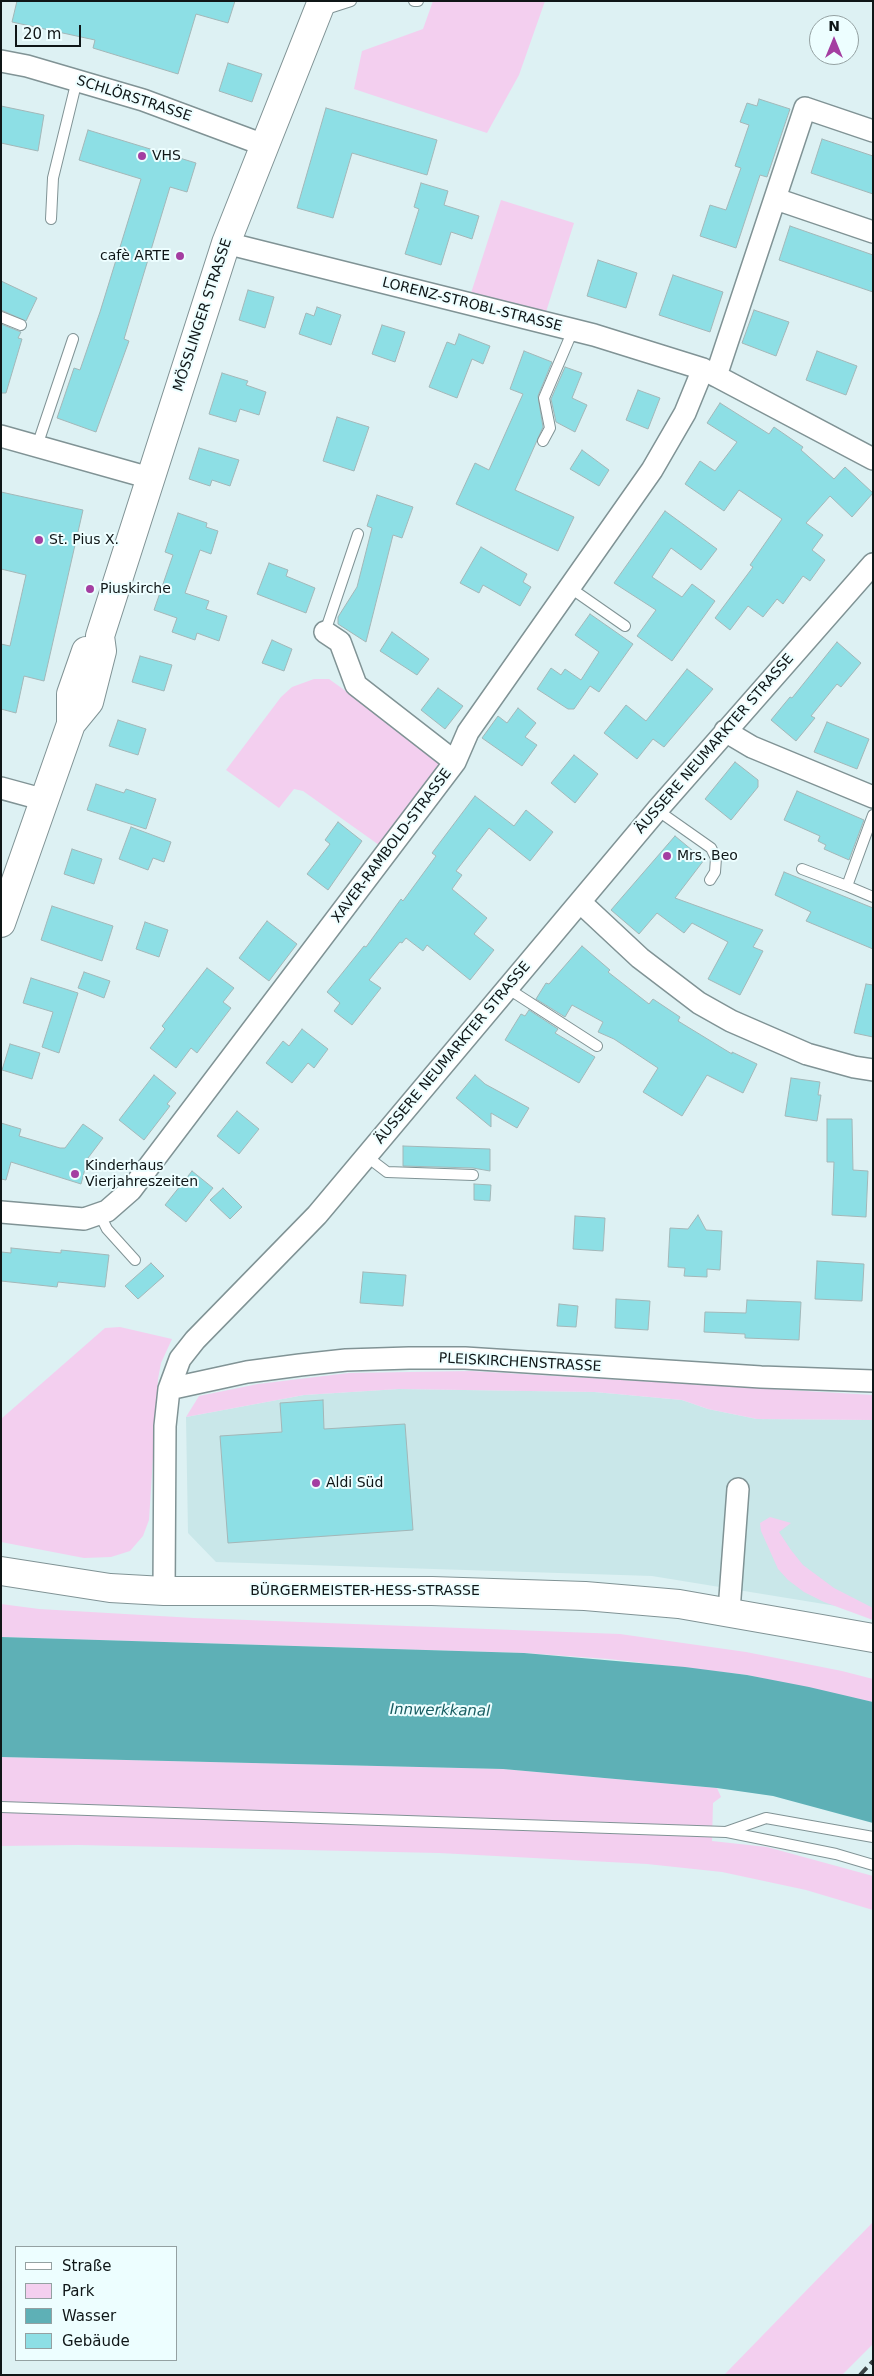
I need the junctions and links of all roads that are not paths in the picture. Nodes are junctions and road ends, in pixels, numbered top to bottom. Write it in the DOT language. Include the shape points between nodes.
graph roads {
  1 [pos="351,1"];
  2 [pos="414,1"];
  3 [pos="418,1"];
  4 [pos="320,7"];
  5 [pos="1,61"];
  6 [pos="77,80"];
  7 [pos="873,131"];
  8 [pos="264,144"];
  9 [pos="776,199"];
  10 [pos="51,219"];
  11 [pos="873,232"];
  12 [pos="226,243"];
  13 [pos="1,317"];
  14 [pos="20,325"];
  15 [pos="572,330"];
  16 [pos="72,339"];
  17 [pos="709,372"];
  18 [pos="1,436"];
  19 [pos="543,441"];
  20 [pos="37,446"];
  21 [pos="873,458"];
  22 [pos="150,478"];
  23 [pos="358,534"];
  24 [pos="873,564"];
  25 [pos="569,587"];
  26 [pos="625,626"];
  27 [pos="325,632"];
  28 [pos="725,731"];
  29 [pos="455,762"];
  30 [pos="1,788"];
  31 [pos="873,797"];
  32 [pos="45,800"];
  33 [pos="657,810"];
  34 [pos="873,815"];
  35 [pos="802,869"];
  36 [pos="710,880"];
  37 [pos="847,886"];
  38 [pos="873,897"];
  39 [pos="580,902"];
  40 [pos="1,923"];
  41 [pos="507,988"];
  42 [pos="598,1046"];
  43 [pos="873,1070"];
  44 [pos="366,1156"];
  45 [pos="473,1175"];
  46 [pos="1,1212"];
  47 [pos="100,1215"];
  48 [pos="134,1260"];
  49 [pos="873,1381"];
  50 [pos="170,1389"];
  51 [pos="738,1489"];
  52 [pos="1,1571"];
  53 [pos="164,1591"];
  54 [pos="729,1611"];
  55 [pos="873,1638"];
  56 [pos="1,1807"];
  57 [pos="726,1832"];
  58 [pos="873,1837"];
  59 [pos="873,1865"];
  1 -- 4 [label="lane"];
  2 -- 3 [label="lane"];
  4 -- 8 [label="street, MÖSSLINGER STRASSE"];
  5 -- 6 [label="street, SCHLÖRSTRASSE"];
  6 -- 8 [label="street, SCHLÖRSTRASSE"];
  6 -- 10 [label="lane" via="53,178"];
  7 -- 9 [label="street" via="805,108"];
  8 -- 12 [label="street, MÖSSLINGER STRASSE"];
  9 -- 11 [label="street"];
  9 -- 17 [label="street"];
  12 -- 15 [label="street, LORENZ-STROBL-STRASSE"];
  12 -- 22 [label="street, MÖSSLINGER STRASSE"];
  13 -- 14 [label="lane"];
  15 -- 17 [label="street, LORENZ-STROBL-STRASSE"];
  15 -- 19 [label="lane" via="544,398 550,428"];
  16 -- 20 [label="lane"];
  17 -- 21 [label="street, LORENZ-STROBL-STRASSE"];
  17 -- 25 [label="street, XAVER-RAMBOLD-STRASSE" via="652,470"];
  18 -- 20 [label="street"];
  20 -- 22 [label="street"];
  22 -- 32 [label="street, MÖSSLINGER STRASSE" via="100,636 102,651 89,702 70,724"];
  23 -- 27 [label="lane"];
  24 -- 28 [label="street, ÄUSSERE NEUMARKTER STRASSE"];
  25 -- 26 [label="lane"];
  25 -- 29 [label="street, XAVER-RAMBOLD-STRASSE" via="468,732"];
  27 -- 29 [label="street" via="340,642 356,685"];
  28 -- 31 [label="street" via="752,747"];
  28 -- 33 [label="street, ÄUSSERE NEUMARKTER STRASSE"];
  29 -- 47 [label="street, XAVER-RAMBOLD-STRASSE" via="131,1190"];
  30 -- 32 [label="street"];
  32 -- 40 [label="street, MÖSSLINGER STRASSE"];
  33 -- 36 [label="lane" via="711,848 716,858 715,872"];
  33 -- 39 [label="street, ÄUSSERE NEUMARKTER STRASSE"];
  34 -- 37 [label="lane"];
  35 -- 37 [label="lane"];
  37 -- 38 [label="lane"];
  39 -- 41 [label="street, ÄUSSERE NEUMARKTER STRASSE"];
  39 -- 43 [label="street" via="640,958 698,1003 807,1054"];
  41 -- 42 [label="lane"];
  41 -- 44 [label="street, ÄUSSERE NEUMARKTER STRASSE"];
  44 -- 45 [label="lane" via="386,1172"];
  44 -- 50 [label="street, ÄUSSERE NEUMARKTER STRASSE" via="317,1215 188,1348"];
  46 -- 47 [label="street, XAVER-RAMBOLD-STRASSE" via="84,1219"];
  47 -- 48 [label="lane"];
  49 -- 50 [label="street, PLEISKIRCHENSTRASSE" via="465,1358 409,1358 300,1364"];
  50 -- 53 [label="street, ÄUSSERE NEUMARKTER STRASSE" via="165,1426"];
  51 -- 54 [label="street"];
  52 -- 53 [label="street, BÜRGERMEISTER-HESS-STRASSE" via="110,1588"];
  53 -- 54 [label="street, BÜRGERMEISTER-HESS-STRASSE" via="517,1593 585,1596"];
  54 -- 55 [label="street, BÜRGERMEISTER-HESS-STRASSE"];
  56 -- 57 [label="lane"];
  57 -- 58 [label="lane" via="766,1818"];
  57 -- 59 [label="lane" via="836,1854"];
}
